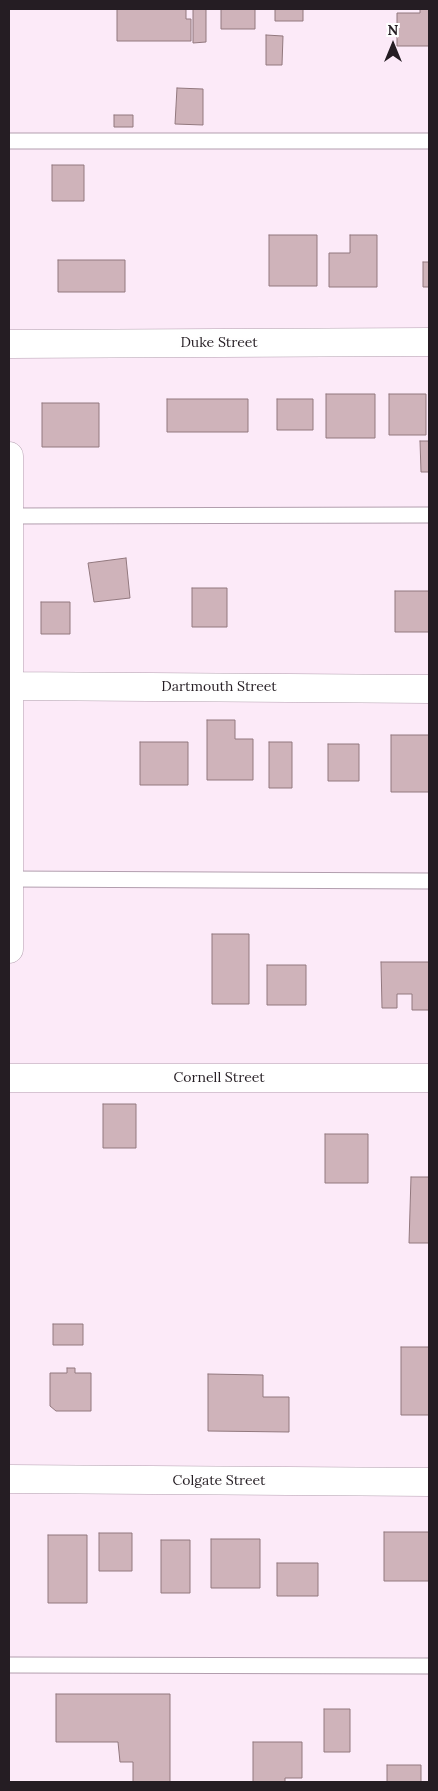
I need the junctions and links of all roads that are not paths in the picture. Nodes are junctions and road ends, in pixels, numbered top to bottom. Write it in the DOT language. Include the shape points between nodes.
graph roads {
  1 [pos="9,142"];
  2 [pos="429,142"];
  3 [pos="429,342"];
  4 [pos="9,344"];
  5 [pos="9,456"];
  6 [pos="429,515"];
  7 [pos="9,516"];
  8 [pos="9,686"];
  9 [pos="429,689"];
  10 [pos="9,879"];
  11 [pos="429,881"];
  12 [pos="9,949"];
  13 [pos="9,1078"];
  14 [pos="429,1078"];
  15 [pos="9,1480"];
  16 [pos="429,1482"];
  17 [pos="9,1665"];
  18 [pos="429,1666"];
  1 -- 2 [label="lane"];
  3 -- 4 [label="street, Duke Street"];
  5 -- 7 [label="street"];
  6 -- 7 [label="lane"];
  7 -- 8 [label="street"];
  8 -- 9 [label="street, Dartmouth Street"];
  8 -- 10 [label="street"];
  10 -- 11 [label="lane"];
  10 -- 12 [label="street"];
  13 -- 14 [label="street, Cornell Street"];
  15 -- 16 [label="street, Colgate Street"];
  17 -- 18 [label="lane"];
}
